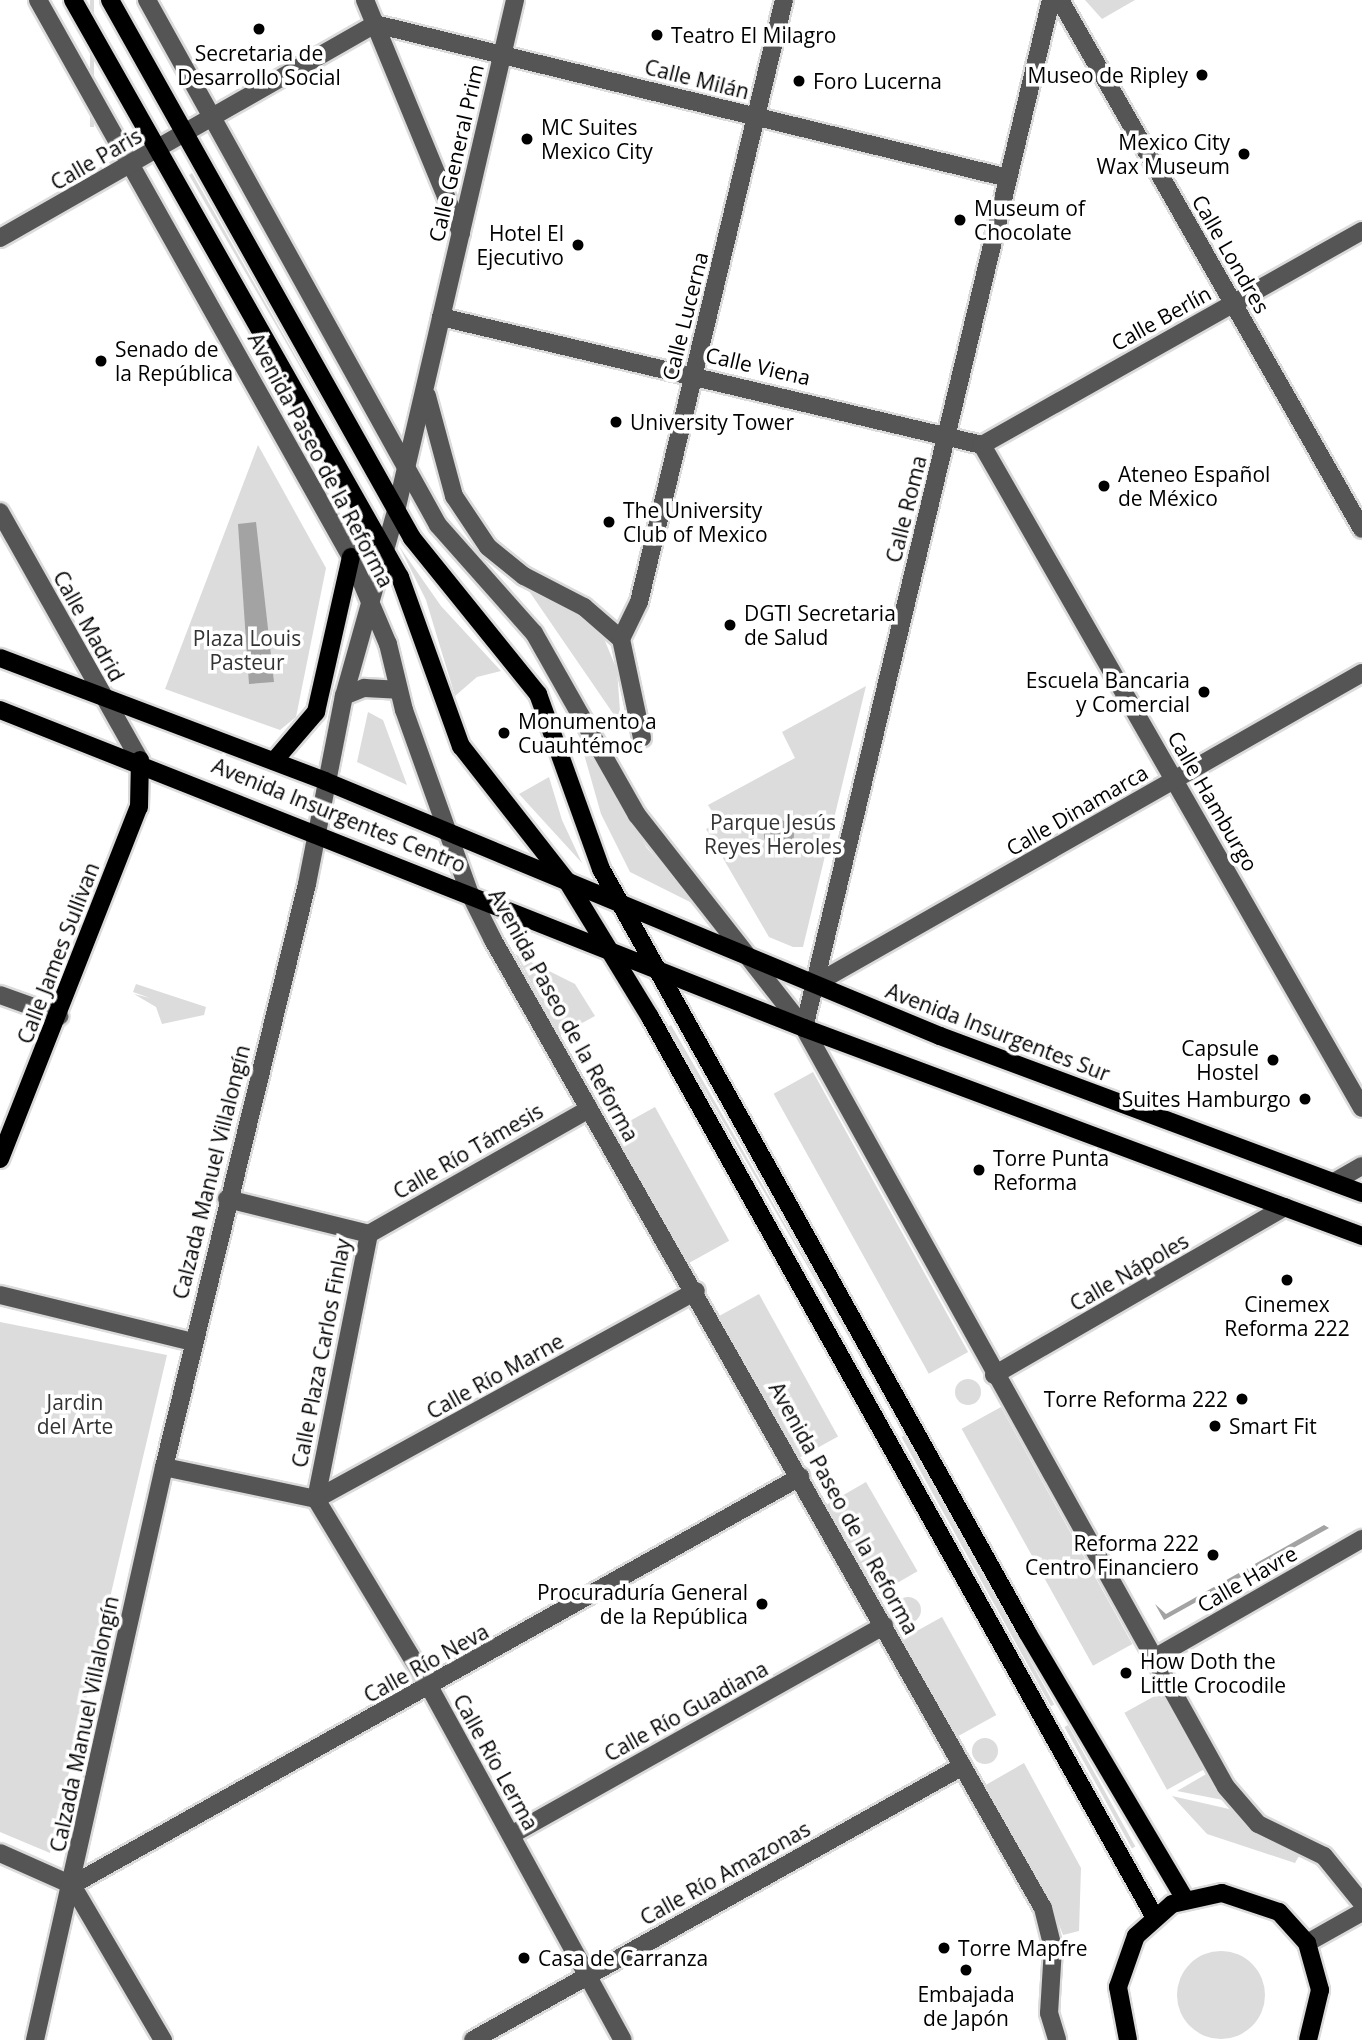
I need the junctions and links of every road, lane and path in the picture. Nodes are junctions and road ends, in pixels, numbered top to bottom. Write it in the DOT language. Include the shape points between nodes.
graph roads {
  1 [pos="38,0"];
  2 [pos="73,0"];
  3 [pos="110,0"];
  4 [pos="147,0"];
  5 [pos="365,0"];
  6 [pos="515,0"];
  7 [pos="784,0"];
  8 [pos="1051,0"];
  9 [pos="1060,0"];
  10 [pos="375,24"];
  11 [pos="502,55"];
  12 [pos="213,116"];
  13 [pos="757,117"];
  14 [pos="185,133"];
  15 [pos="156,150"];
  16 [pos="132,165"];
  17 [pos="1008,178"];
  18 [pos="1362,231"];
  19 [pos="461,233"];
  20 [pos="0,238"];
  21 [pos="1233,303"];
  22 [pos="441,317"];
  23 [pos="694,375"];
  24 [pos="426,389"];
  25 [pos="947,433"];
  26 [pos="982,445"];
  27 [pos="406,470"];
  28 [pos="396,511"];
  29 [pos="0,512"];
  30 [pos="1362,529"];
  31 [pos="385,549"];
  32 [pos="351,557"];
  33 [pos="370,597"];
  34 [pos="621,639"];
  35 [pos="0,658"];
  36 [pos="1362,673"];
  37 [pos="398,690"];
  38 [pos="344,696"];
  39 [pos="102,697"];
  40 [pos="0,710"];
  41 [pos="642,738"];
  42 [pos="140,760"];
  43 [pos="274,761"];
  44 [pos="1174,780"];
  45 [pos="325,781"];
  46 [pos="318,831"];
  47 [pos="449,832"];
  48 [pos="568,881"];
  49 [pos="470,892"];
  50 [pos="621,903"];
  51 [pos="608,949"];
  52 [pos="749,957"];
  53 [pos="659,969"];
  54 [pos="815,984"];
  55 [pos="0,995"];
  56 [pos="59,1016"];
  57 [pos="804,1028"];
  58 [pos="1362,1108"];
  59 [pos="589,1109"];
  60 [pos="0,1159"];
  61 [pos="1362,1166"];
  62 [pos="1334,1182"];
  63 [pos="1362,1193"];
  64 [pos="228,1199"];
  65 [pos="1285,1207"];
  66 [pos="369,1234"];
  67 [pos="1362,1236"];
  68 [pos="696,1292"];
  69 [pos="0,1295"];
  70 [pos="193,1342"];
  71 [pos="994,1375"];
  72 [pos="164,1467"];
  73 [pos="800,1477"];
  74 [pos="316,1499"];
  75 [pos="1362,1539"];
  76 [pos="884,1626"];
  77 [pos="1154,1658"];
  78 [pos="430,1688"];
  79 [pos="963,1766"];
  80 [pos="511,1835"];
  81 [pos="0,1853"];
  82 [pos="72,1885"];
  83 [pos="1185,1899"];
  84 [pos="1362,1903"];
  85 [pos="1362,1912"];
  86 [pos="1154,1916"];
  87 [pos="1307,1942"];
  88 [pos="587,1977"];
  89 [pos="35,2040"];
  90 [pos="163,2040"];
  91 [pos="473,2040"];
  92 [pos="623,2040"];
  93 [pos="1057,2040"];
  94 [pos="1128,2040"];
  95 [pos="1308,2040"];
  1 -- 16 [label="street, Avenida Paseo de la Reforma"];
  2 -- 15 [label="main road, Avenida Paseo de la Reforma"];
  3 -- 14 [label="main road, Avenida Paseo de la Reforma"];
  4 -- 12 [label="street"];
  5 -- 10 [label="street"];
  6 -- 11 [label="street, Calle General Prim"];
  7 -- 13 [label="street, Calle Lucerna"];
  8 -- 17 [label="street, Calle Roma"];
  9 -- 21 [label="street, Calle Londres"];
  10 -- 11 [label="street, Calle Milán"];
  10 -- 12 [label="street, Calle Paris"];
  10 -- 19 [label="street"];
  11 -- 13 [label="street, Calle Milán"];
  11 -- 19 [label="street, Calle General Prim"];
  12 -- 14 [label="street, Calle Paris"];
  12 -- 27 [label="street"];
  13 -- 17 [label="street, Calle Milán"];
  13 -- 23 [label="street, Calle Lucerna"];
  14 -- 15 [label="street, Calle Paris"];
  14 -- 28 [label="main road, Avenida Paseo de la Reforma"];
  15 -- 16 [label="street, Calle Paris"];
  15 -- 31 [label="main road, Avenida Paseo de la Reforma"];
  16 -- 20 [label="street, Calle Paris"];
  16 -- 32 [label="street, Avenida Paseo de la Reforma"];
  17 -- 25 [label="street, Calle Roma"];
  18 -- 21 [label="street, Calle Berlín"];
  19 -- 22 [label="street, Calle General Prim"];
  21 -- 26 [label="street, Calle Berlín"];
  21 -- 30 [label="street, Calle Londres"];
  22 -- 23 [label="street, Calle Viena"];
  22 -- 24 [label="street, Calzada Manuel Villalongín"];
  23 -- 25 [label="street, Calle Viena"];
  23 -- 34 [label="street, Calle Lucerna" via="639,603"];
  24 -- 27 [label="street, Calzada Manuel Villalongín"];
  24 -- 34 [label="street" via="442,464 476,532 507,566 584,607"];
  25 -- 26 [label="street, Calle Viena"];
  25 -- 54 [label="street, Calle Roma"];
  26 -- 44 [label="street, Calle Hamburgo"];
  27 -- 28 [label="street, Calzada Manuel Villalongín"];
  27 -- 52 [label="street" via="458,551 551,659 655,841"];
  28 -- 31 [label="street, Calzada Manuel Villalongín"];
  28 -- 50 [label="main road, Avenida Paseo de la Reforma" via="449,591 508,652 538,694 578,813"];
  29 -- 39 [label="street, Calle Madrid"];
  31 -- 33 [label="street, Calzada Manuel Villalongín"];
  31 -- 48 [label="main road, Avenida Paseo de la Reforma" via="461,746"];
  32 -- 33 [label="street, Avenida Paseo de la Reforma"];
  32 -- 43 [label="main road" via="316,712"];
  33 -- 37 [label="street, Avenida Paseo de la Reforma"];
  33 -- 38 [label="street, Calzada Manuel Villalongín"];
  34 -- 41 [label="street"];
  35 -- 39 [label="main road, Avenida Insurgentes Centro"];
  36 -- 44 [label="street, Calle Dinamarca"];
  37 -- 38 [label="street" via="364,688"];
  37 -- 47 [label="street, Avenida Paseo de la Reforma"];
  38 -- 45 [label="street, Calzada Manuel Villalongín"];
  39 -- 42 [label="street, Calle Madrid"];
  39 -- 43 [label="main road, Avenida Insurgentes Centro"];
  40 -- 42 [label="main road, Avenida Insurgentes Centro"];
  42 -- 46 [label="main road, Avenida Insurgentes Centro"];
  42 -- 56 [label="main road, Calle James Sullivan" via="139,807"];
  43 -- 45 [label="main road, Avenida Insurgentes Centro"];
  44 -- 54 [label="street, Calle Dinamarca"];
  44 -- 58 [label="street, Calle Hamburgo"];
  45 -- 46 [label="street, Calzada Manuel Villalongín"];
  45 -- 47 [label="main road, Avenida Insurgentes Centro"];
  46 -- 49 [label="main road, Avenida Insurgentes Centro"];
  46 -- 64 [label="street, Calzada Manuel Villalongín"];
  47 -- 48 [label="main road, Avenida Insurgentes Centro"];
  47 -- 49 [label="street, Avenida Paseo de la Reforma"];
  48 -- 50 [label="main road, Avenida Insurgentes Centro"];
  48 -- 51 [label="main road, Avenida Paseo de la Reforma"];
  49 -- 51 [label="main road, Avenida Insurgentes Centro"];
  49 -- 59 [label="street, Avenida Paseo de la Reforma"];
  50 -- 52 [label="main road, Avenida Insurgentes Sur"];
  50 -- 53 [label="main road, Avenida Paseo de la Reforma"];
  51 -- 53 [label="main road, Avenida Insurgentes Centro"];
  51 -- 86 [label="main road, Avenida Paseo de la Reforma"];
  52 -- 54 [label="main road, Avenida Insurgentes Sur"];
  52 -- 57 [label="street"];
  53 -- 57 [label="main road"];
  53 -- 83 [label="main road, Avenida Paseo de la Reforma" via="1027,1632"];
  54 -- 57 [label="street, Calle Roma"];
  54 -- 62 [label="main road, Avenida Insurgentes Sur"];
  55 -- 56 [label="street"];
  56 -- 60 [label="main road, Calle James Sullivan"];
  57 -- 65 [label="main road"];
  57 -- 71 [label="street"];
  59 -- 66 [label="street, Calle Río Támesis"];
  59 -- 68 [label="street, Avenida Paseo de la Reforma"];
  61 -- 62 [label="street"];
  62 -- 63 [label="main road, Avenida Insurgentes Sur"];
  64 -- 66 [label="street, Calle Plaza Carlos Finlay"];
  64 -- 70 [label="street, Calzada Manuel Villalongín"];
  65 -- 67 [label="main road"];
  65 -- 71 [label="street, Calle Nápoles"];
  66 -- 74 [label="street, Calle Plaza Carlos Finlay"];
  68 -- 73 [label="street, Avenida Paseo de la Reforma"];
  68 -- 74 [label="street, Calle Río Marne"];
  69 -- 70 [label="street"];
  70 -- 72 [label="street, Calzada Manuel Villalongín"];
  71 -- 77 [label="street"];
  72 -- 74 [label="street"];
  72 -- 82 [label="street, Calzada Manuel Villalongín"];
  73 -- 76 [label="street, Avenida Paseo de la Reforma"];
  73 -- 78 [label="street, Calle Río Neva"];
  74 -- 78 [label="street, Calle Río Lerma"];
  75 -- 77 [label="street, Calle Havre"];
  76 -- 79 [label="street, Avenida Paseo de la Reforma"];
  76 -- 80 [label="street, Calle Río Guadiana"];
  77 -- 84 [label="street" via="1240,1808 1324,1856"];
  78 -- 80 [label="street, Calle Río Lerma"];
  78 -- 82 [label="street, Calle Río Neva"];
  79 -- 88 [label="street, Calle Río Amazonas"];
  79 -- 93 [label="street, Avenida Paseo de la Reforma" via="1050,1927 1049,2013"];
  80 -- 88 [label="street, Calle Río Lerma"];
  81 -- 82 [label="street"];
  82 -- 89 [label="street, Calzada Manuel Villalongín"];
  82 -- 90 [label="street"];
  83 -- 86 [label="main road"];
  83 -- 87 [label="main road" via="1222,1893 1252,1898 1279,1912"];
  85 -- 87 [label="street"];
  86 -- 94 [label="main road" via="1124,1960 1120,2014"];
  87 -- 95 [label="main road" via="1320,1990"];
  88 -- 91 [label="street, Calle Río Amazonas"];
  88 -- 92 [label="street, Calle Río Lerma"];
}
